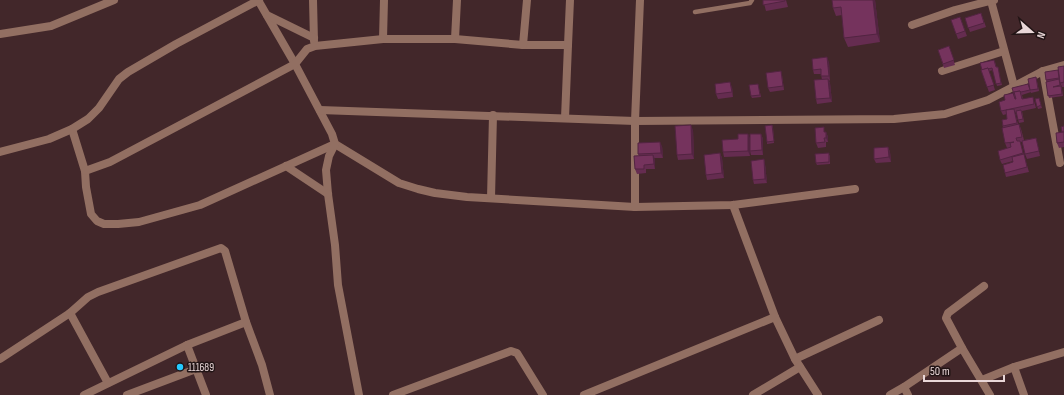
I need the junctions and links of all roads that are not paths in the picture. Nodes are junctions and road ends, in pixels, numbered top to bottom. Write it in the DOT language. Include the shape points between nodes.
graph roads {
  1 [pos="114,0"];
  2 [pos="258,0"];
  3 [pos="313,0"];
  4 [pos="384,0"];
  5 [pos="457,0"];
  6 [pos="527,0"];
  7 [pos="570,0"];
  8 [pos="640,0"];
  9 [pos="752,0"];
  10 [pos="991,0"];
  11 [pos="994,0"];
  12 [pos="695,12"];
  13 [pos="267,15"];
  14 [pos="912,25"];
  15 [pos="0,34"];
  16 [pos="383,39"];
  17 [pos="455,39"];
  18 [pos="314,42"];
  19 [pos="523,45"];
  20 [pos="568,45"];
  21 [pos="1004,51"];
  22 [pos="295,64"];
  23 [pos="1064,65"];
  24 [pos="942,71"];
  25 [pos="1043,71"];
  26 [pos="1014,86"];
  27 [pos="320,110"];
  28 [pos="493,115"];
  29 [pos="565,118"];
  30 [pos="635,121"];
  31 [pos="72,130"];
  32 [pos="335,144"];
  33 [pos="0,152"];
  34 [pos="1060,163"];
  35 [pos="286,166"];
  36 [pos="85,171"];
  37 [pos="855,189"];
  38 [pos="328,194"];
  39 [pos="491,198"];
  40 [pos="733,204"];
  41 [pos="635,207"];
  42 [pos="984,286"];
  43 [pos="70,312"];
  44 [pos="775,317"];
  45 [pos="878,320"];
  46 [pos="246,322"];
  47 [pos="187,346"];
  48 [pos="962,348"];
  49 [pos="1064,352"];
  50 [pos="0,359"];
  51 [pos="795,359"];
  52 [pos="800,367"];
  53 [pos="1014,367"];
  54 [pos="196,369"];
  55 [pos="982,380"];
  56 [pos="108,383"];
  57 [pos="904,387"];
  58 [pos="84,395"];
  59 [pos="127,395"];
  60 [pos="206,395"];
  61 [pos="270,395"];
  62 [pos="359,395"];
  63 [pos="393,395"];
  64 [pos="543,395"];
  65 [pos="584,395"];
  66 [pos="753,395"];
  67 [pos="818,395"];
  68 [pos="890,395"];
  69 [pos="908,395"];
  70 [pos="990,395"];
  71 [pos="1024,395"];
  1 -- 15 [label="street" via="51,26"];
  2 -- 13 [label="street"];
  2 -- 31 [label="street" via="128,72 119,79 99,108"];
  3 -- 18 [label="street"];
  4 -- 16 [label="street"];
  5 -- 17 [label="street"];
  6 -- 19 [label="street"];
  7 -- 20 [label="street"];
  8 -- 30 [label="street"];
  9 -- 12 [label="lane" via="750,3"];
  10 -- 11 [label="street"];
  10 -- 14 [label="street"];
  10 -- 21 [label="street"];
  13 -- 18 [label="street"];
  13 -- 22 [label="street"];
  16 -- 17 [label="street"];
  16 -- 18 [label="street"];
  17 -- 19 [label="street"];
  18 -- 22 [label="street"];
  19 -- 20 [label="street"];
  20 -- 29 [label="street"];
  21 -- 24 [label="street"];
  21 -- 26 [label="street"];
  22 -- 27 [label="street"];
  22 -- 36 [label="street" via="110,162"];
  23 -- 25 [label="street"];
  25 -- 26 [label="street"];
  25 -- 34 [label="street"];
  26 -- 30 [label="street" via="988,100 945,114 894,119"];
  27 -- 28 [label="street"];
  27 -- 32 [label="street"];
  28 -- 29 [label="street"];
  28 -- 39 [label="street"];
  29 -- 30 [label="street"];
  30 -- 41 [label="street"];
  31 -- 33 [label="street"];
  31 -- 36 [label="street"];
  32 -- 35 [label="street"];
  32 -- 38 [label="street" via="326,170"];
  32 -- 39 [label="street" via="399,183 436,193"];
  35 -- 36 [label="street" via="200,205 139,222 118,224 104,224 97,221 92,214"];
  35 -- 38 [label="street"];
  37 -- 40 [label="street"];
  38 -- 62 [label="street" via="338,285"];
  39 -- 41 [label="street"];
  40 -- 41 [label="street"];
  40 -- 44 [label="street"];
  42 -- 48 [label="street" via="946,315"];
  43 -- 46 [label="street" via="98,292 221,248 225,250"];
  43 -- 50 [label="street"];
  43 -- 56 [label="street"];
  44 -- 51 [label="street"];
  44 -- 65 [label="street"];
  45 -- 51 [label="street"];
  46 -- 47 [label="street"];
  46 -- 61 [label="street"];
  47 -- 54 [label="street"];
  47 -- 56 [label="street"];
  48 -- 55 [label="street"];
  48 -- 57 [label="street"];
  49 -- 53 [label="street"];
  51 -- 52 [label="street"];
  52 -- 66 [label="street"];
  52 -- 67 [label="street"];
  53 -- 55 [label="street"];
  53 -- 71 [label="street"];
  54 -- 59 [label="street"];
  54 -- 60 [label="street"];
  55 -- 70 [label="street"];
  56 -- 58 [label="street"];
  57 -- 68 [label="street"];
  57 -- 69 [label="street"];
  63 -- 64 [label="street" via="511,351 517,353"];
}
